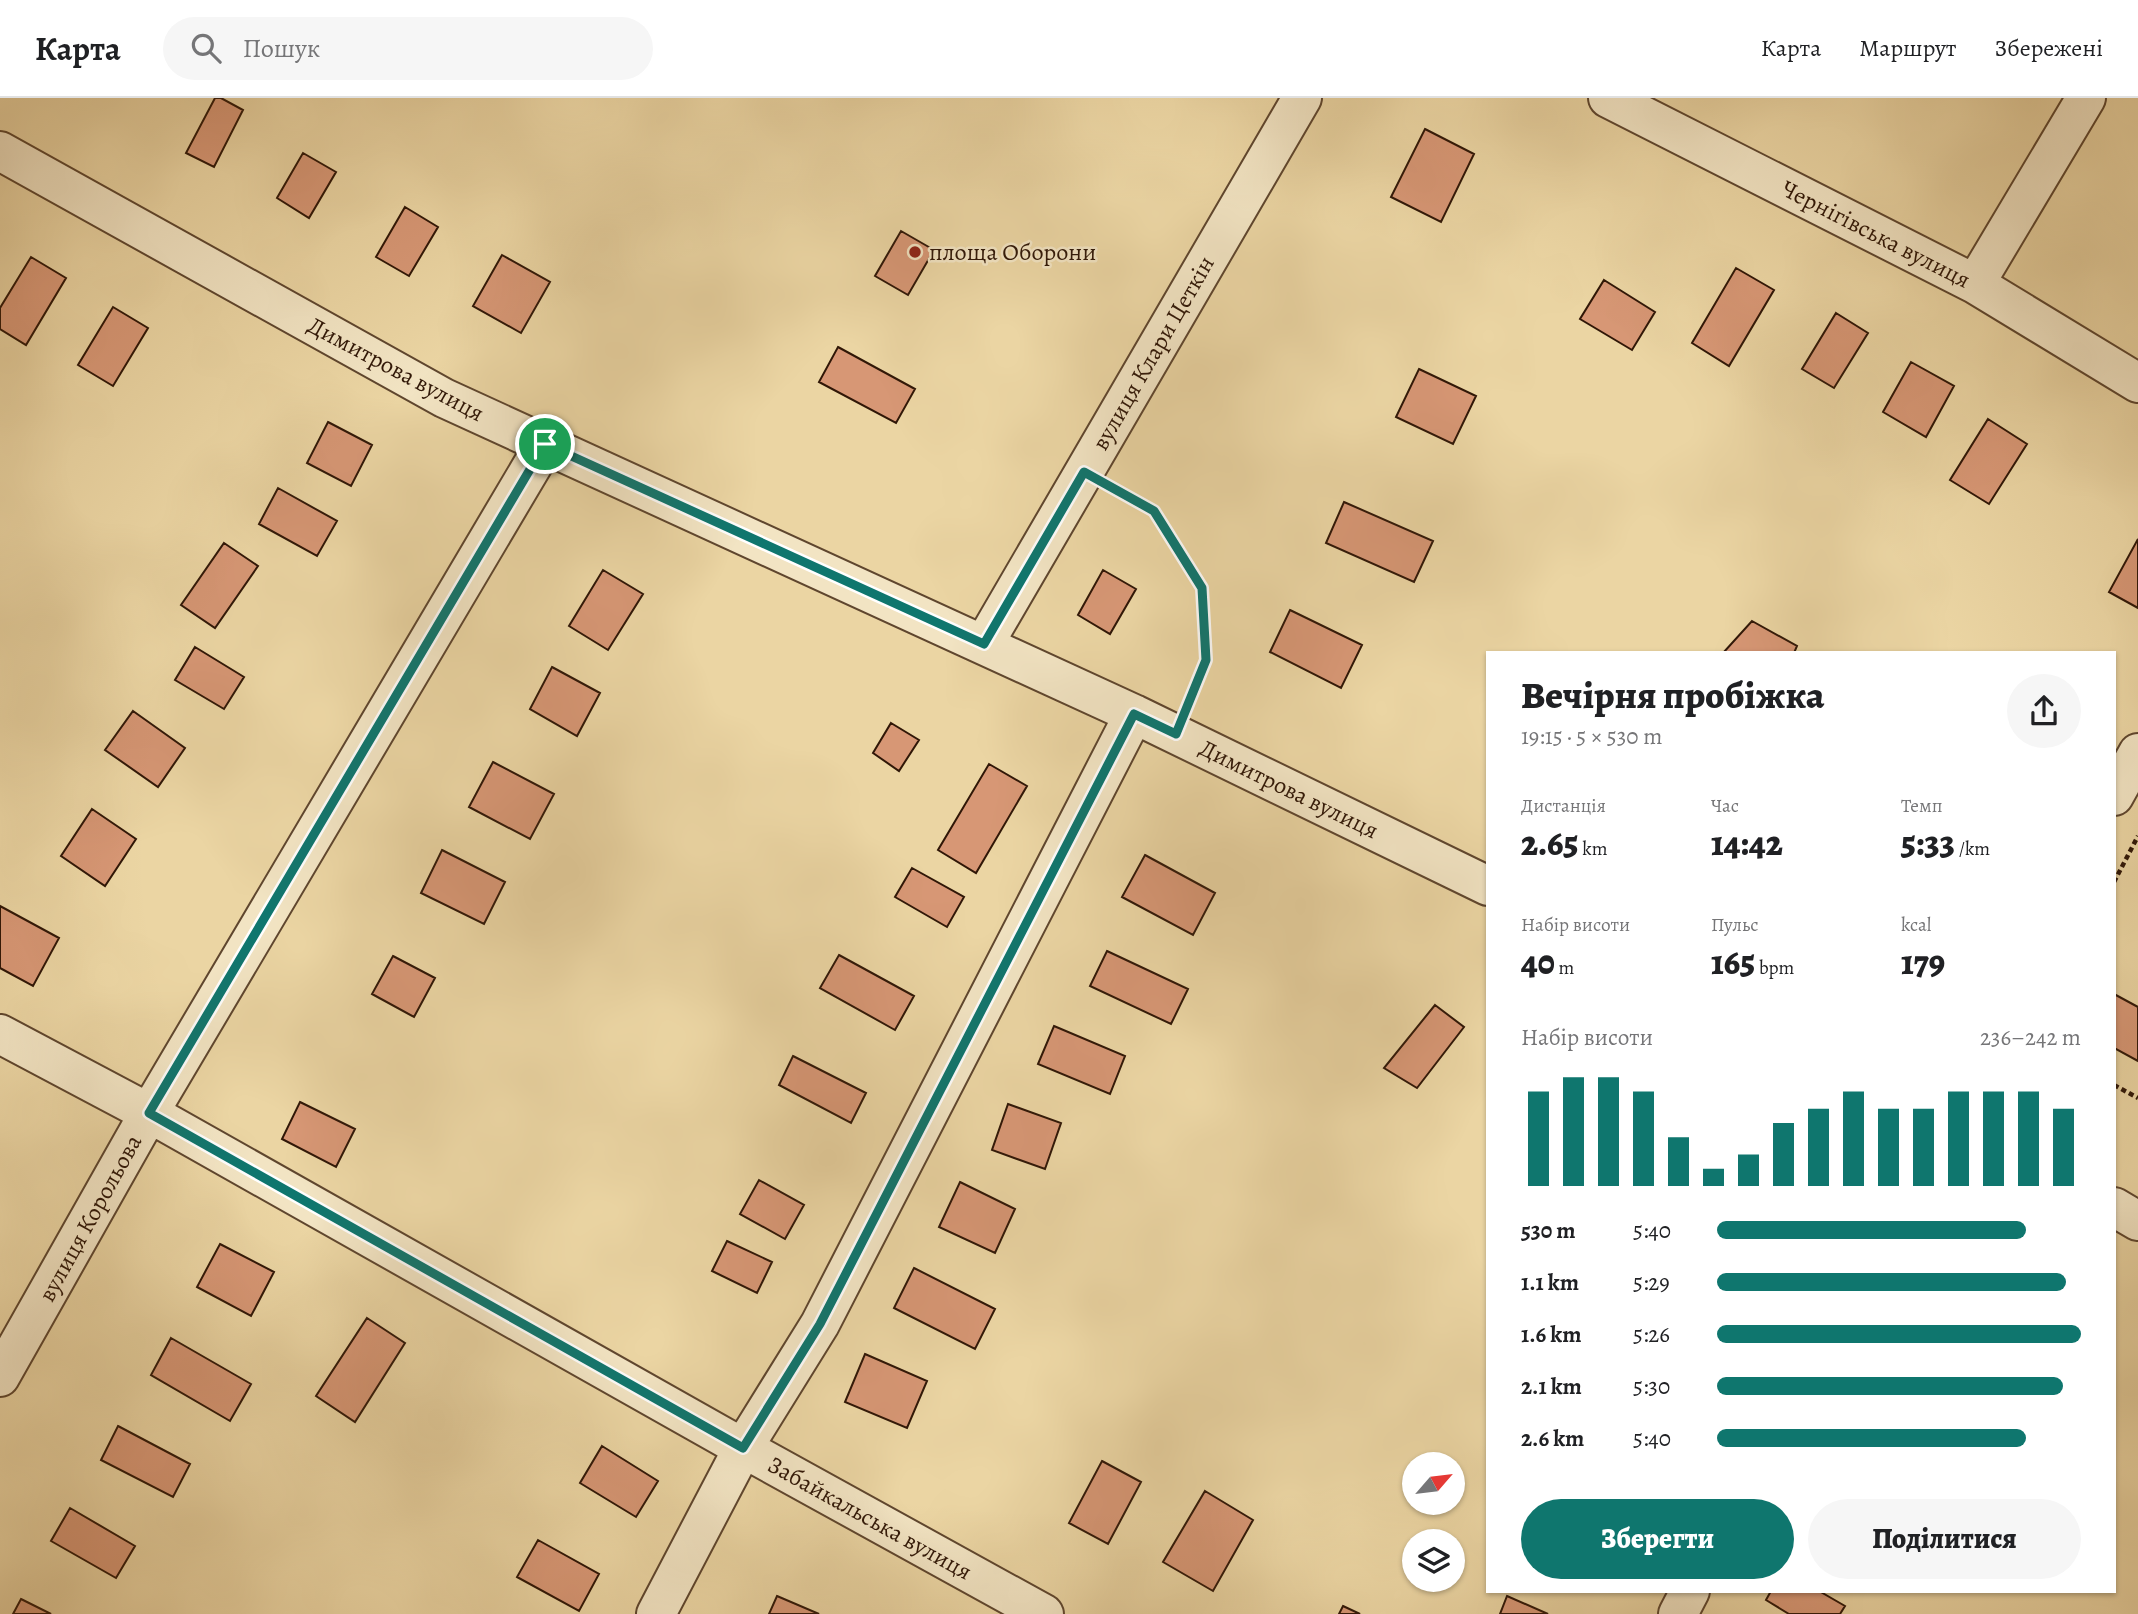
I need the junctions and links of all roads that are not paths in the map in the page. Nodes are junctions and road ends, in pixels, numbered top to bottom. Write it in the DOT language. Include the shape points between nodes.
graph roads {
  1 [pos="1302,98"];
  2 [pos="1608,98"];
  3 [pos="2086,98"];
  4 [pos="0,150"];
  5 [pos="1975,284"];
  6 [pos="2138,383"];
  7 [pos="545,444"];
  8 [pos="984,644"];
  9 [pos="1134,714"];
  10 [pos="2138,752"];
  11 [pos="2116,792"];
  12 [pos="1486,886"];
  13 [pos="0,1034"];
  14 [pos="149,1113"];
  15 [pos="2116,1208"];
  16 [pos="2138,1221"];
  17 [pos="0,1377"];
  18 [pos="743,1448"];
  19 [pos="1689,1593"];
  20 [pos="656,1614"];
  21 [pos="1044,1614"];
  22 [pos="1678,1614"];
  1 -- 8 [label="street, вулиця Клари Цеткін"];
  2 -- 5 [label="street, Чернігівська вулиця"];
  3 -- 5 [label="street"];
  4 -- 7 [label="street, Димитрова вулиця" via="444,398"];
  5 -- 6 [label="street, Чернігівська вулиця"];
  7 -- 8 [label="street, Димитрова вулиця"];
  7 -- 14 [label="street, вулиця Корольова"];
  8 -- 9 [label="street, Димитрова вулиця"];
  9 -- 12 [label="street, Димитрова вулиця"];
  9 -- 18 [label="street" via="820,1324"];
  10 -- 11 [label="street"];
  13 -- 14 [label="street, Забайкальська вулиця"];
  14 -- 17 [label="street, вулиця Корольова"];
  14 -- 18 [label="street, Забайкальська вулиця"];
  15 -- 16 [label="street"];
  18 -- 20 [label="street"];
  18 -- 21 [label="street, Забайкальська вулиця"];
  19 -- 22 [label="street"];
}
